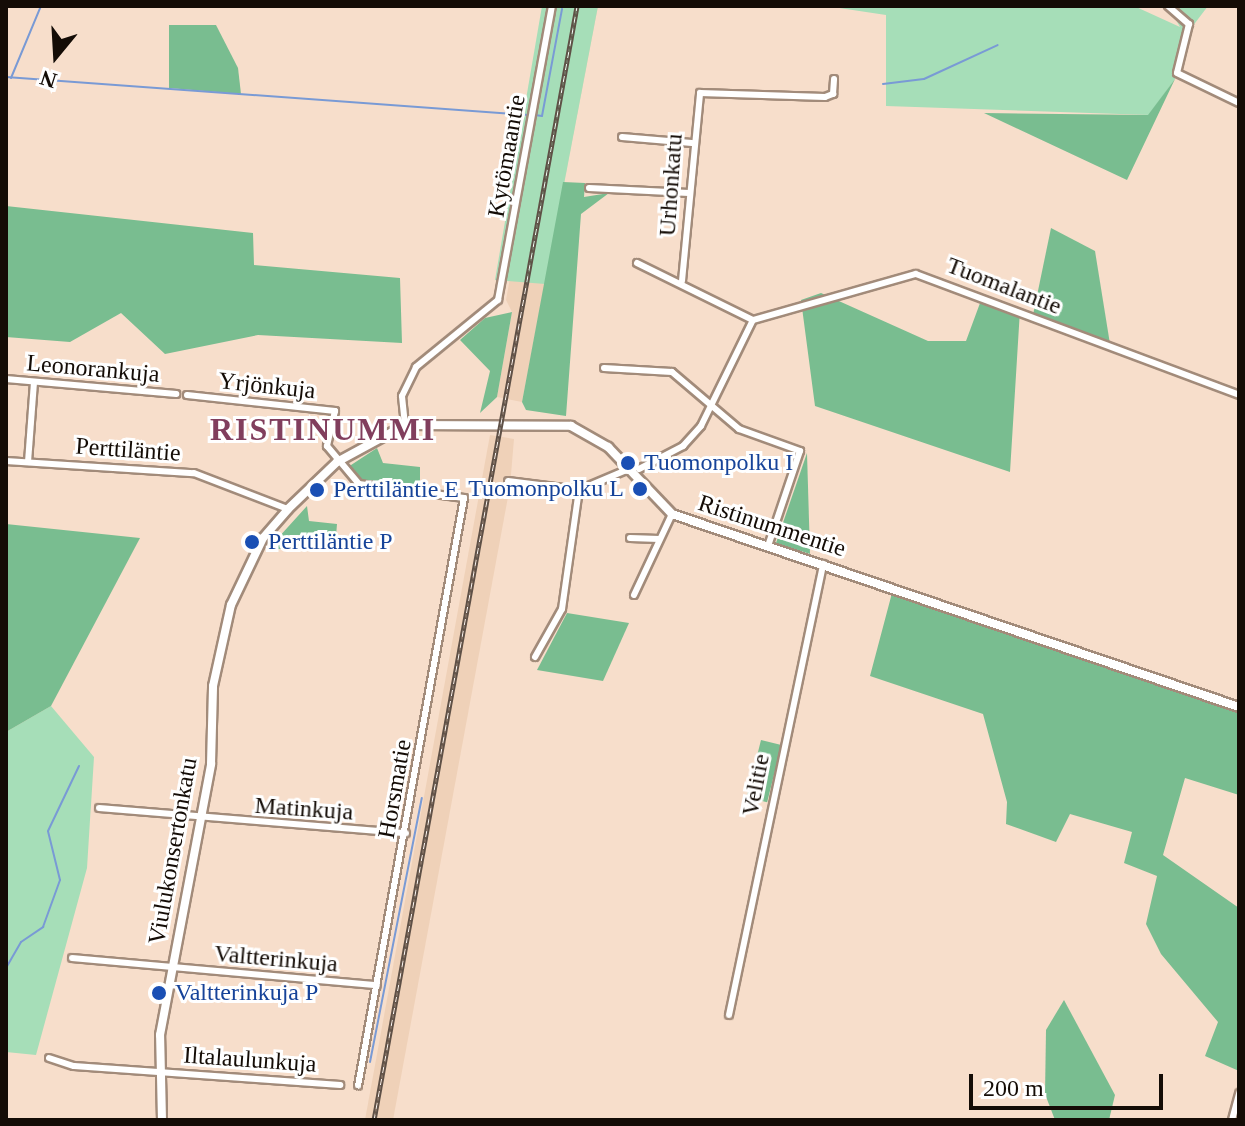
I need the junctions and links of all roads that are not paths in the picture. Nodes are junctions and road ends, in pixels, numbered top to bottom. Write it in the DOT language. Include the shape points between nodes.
graph roads {
  1 [pos="552,6"];
  2 [pos="1168,6"];
  3 [pos="834,79"];
  4 [pos="1239,103"];
  5 [pos="622,137"];
  6 [pos="692,143"];
  7 [pos="589,188"];
  8 [pos="689,193"];
  9 [pos="637,263"];
  10 [pos="682,281"];
  11 [pos="753,320"];
  12 [pos="604,368"];
  13 [pos="6,379"];
  14 [pos="34,382"];
  15 [pos="176,394"];
  16 [pos="187,395"];
  17 [pos="1239,395"];
  18 [pos="713,409"];
  19 [pos="405,425"];
  20 [pos="6,461"];
  21 [pos="28,462"];
  22 [pos="337,462"];
  23 [pos="629,469"];
  24 [pos="639,469"];
  25 [pos="508,481"];
  26 [pos="579,490"];
  27 [pos="288,509"];
  28 [pos="672,514"];
  29 [pos="630,538"];
  30 [pos="659,539"];
  31 [pos="768,546"];
  32 [pos="823,564"];
  33 [pos="634,595"];
  34 [pos="535,657"];
  35 [pos="1239,707"];
  36 [pos="99,808"];
  37 [pos="200,820"];
  38 [pos="406,833"];
  39 [pos="72,958"];
  40 [pos="173,968"];
  41 [pos="377,985"];
  42 [pos="729,1015"];
  43 [pos="49,1058"];
  44 [pos="158,1071"];
  45 [pos="340,1085"];
  46 [pos="358,1086"];
  47 [pos="1239,1093"];
  48 [pos="162,1120"];
  49 [pos="1232,1120"];
  1 -- 19 [label="street, Kytömaantie" via="503,283 491,310 472,317 416,367 402,396"];
  2 -- 4 [label="street" via="1189,24 1177,73"];
  3 -- 6 [label="street, Urhonkatu" via="833,94 825,97 700,93"];
  5 -- 6 [label="street"];
  6 -- 8 [label="street, Urhonkatu"];
  7 -- 8 [label="street"];
  8 -- 10 [label="street, Urhonkatu"];
  9 -- 10 [label="street"];
  10 -- 11 [label="street"];
  11 -- 17 [label="street, Tuomalantie" via="925,275"];
  11 -- 18 [label="street"];
  12 -- 18 [label="street" via="672,372 691,382"];
  13 -- 14 [label="street, Leonorankuja"];
  14 -- 15 [label="street, Leonorankuja"];
  14 -- 21 [label="street"];
  16 -- 22 [label="street, Yrjönkuja" via="335,411 327,446"];
  18 -- 24 [label="street" via="683,446"];
  18 -- 31 [label="street" via="739,429 800,451"];
  19 -- 22 [label="street, Ristinummentie"];
  19 -- 23 [label="street, Ristinummentie" via="550,421 593,436"];
  20 -- 21 [label="street, Perttiläntie"];
  21 -- 27 [label="street, Perttiläntie" via="194,473"];
  22 -- 27 [label="street, Ristinummentie"];
  22 -- 38 [label="street, Horsmatie" via="359,484 464,498"];
  23 -- 26 [label="street"];
  23 -- 28 [label="street, Ristinummentie"];
  25 -- 26 [label="street"];
  26 -- 34 [label="street" via="562,609"];
  27 -- 37 [label="street, Viulukonsertonkatu" via="249,563 220,644"];
  28 -- 30 [label="street"];
  28 -- 31 [label="street, Ristinummentie"];
  29 -- 30 [label="street"];
  30 -- 33 [label="street"];
  31 -- 32 [label="street, Ristinummentie"];
  32 -- 35 [label="street, Ristinummentie"];
  32 -- 42 [label="street, Velitie"];
  36 -- 37 [label="street, Matinkuja"];
  37 -- 38 [label="street, Matinkuja"];
  37 -- 40 [label="street, Viulukonsertonkatu"];
  38 -- 41 [label="street, Horsmatie"];
  39 -- 40 [label="street, Valtterinkuja"];
  40 -- 41 [label="street, Valtterinkuja"];
  40 -- 44 [label="street, Viulukonsertonkatu"];
  41 -- 46 [label="street, Horsmatie"];
  43 -- 44 [label="street, Iltalaulunkuja"];
  44 -- 45 [label="street, Iltalaulunkuja"];
  44 -- 48 [label="street, Viulukonsertonkatu"];
  47 -- 49 [label="street"];
}
